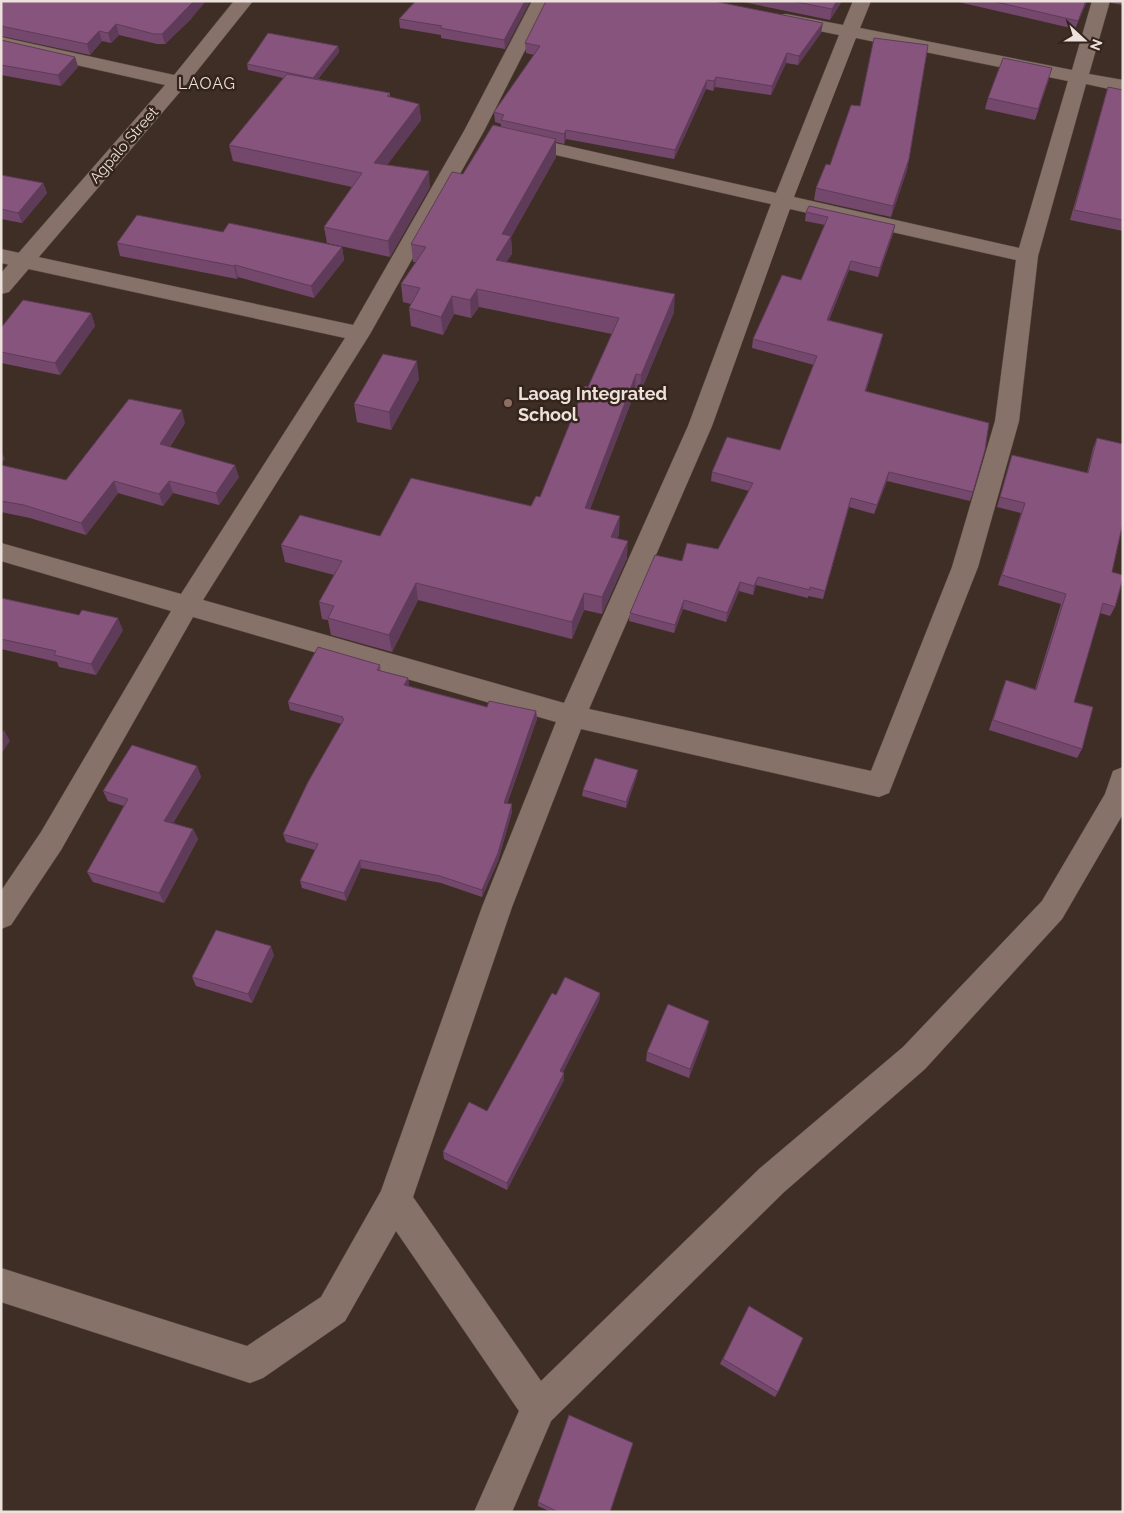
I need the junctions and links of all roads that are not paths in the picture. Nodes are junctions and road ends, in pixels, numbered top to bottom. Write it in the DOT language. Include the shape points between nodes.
graph roads {
  1 [pos="244,1"];
  2 [pos="541,1"];
  3 [pos="862,1"];
  4 [pos="1101,1"];
  5 [pos="765,14"];
  6 [pos="851,32"];
  7 [pos="1,42"];
  8 [pos="1077,78"];
  9 [pos="178,82"];
  10 [pos="1123,86"];
  11 [pos="490,135"];
  12 [pos="783,200"];
  13 [pos="1,256"];
  14 [pos="1027,256"];
  15 [pos="23,260"];
  16 [pos="1,287"];
  17 [pos="359,334"];
  18 [pos="1,552"];
  19 [pos="187,605"];
  20 [pos="572,716"];
  21 [pos="1123,779"];
  22 [pos="1,916"];
  23 [pos="395,1200"];
  24 [pos="1,1285"];
  25 [pos="538,1408"];
  26 [pos="493,1512"];
  1 -- 9 [label="street, Agpalo Street"];
  2 -- 11 [label="street"];
  3 -- 6 [label="street"];
  4 -- 8 [label="street"];
  5 -- 6 [label="street"];
  6 -- 8 [label="street"];
  6 -- 12 [label="street"];
  7 -- 9 [label="street"];
  8 -- 10 [label="street"];
  8 -- 14 [label="street"];
  9 -- 15 [label="street, Agpalo Street"];
  11 -- 12 [label="street"];
  11 -- 17 [label="street"];
  12 -- 14 [label="street"];
  12 -- 20 [label="street" via="700,426"];
  13 -- 15 [label="street"];
  14 -- 20 [label="street" via="1007,421 965,567 879,785"];
  15 -- 16 [label="street, Agpalo Street"];
  15 -- 17 [label="street"];
  17 -- 19 [label="street"];
  18 -- 19 [label="street"];
  19 -- 20 [label="street"];
  19 -- 22 [label="street" via="51,841"];
  20 -- 23 [label="street" via="496,907"];
  21 -- 25 [label="street" via="1118,797 1052,910 914,1058 771,1181"];
  23 -- 24 [label="street" via="333,1309 250,1365"];
  23 -- 25 [label="street"];
  25 -- 26 [label="street"];
}
